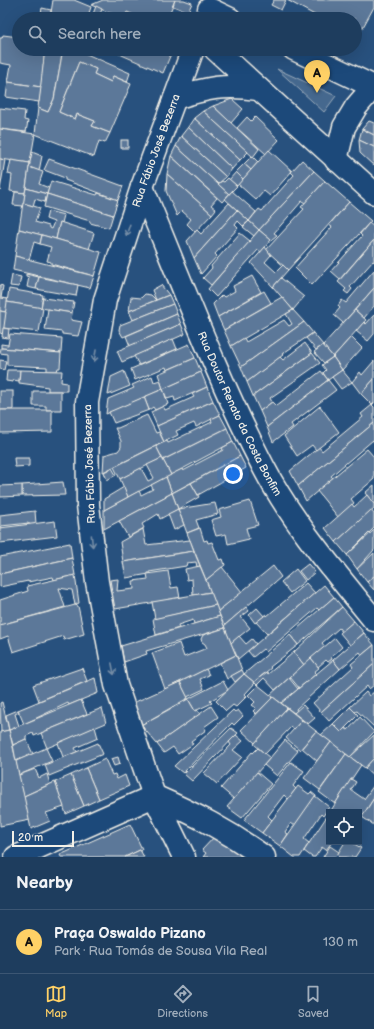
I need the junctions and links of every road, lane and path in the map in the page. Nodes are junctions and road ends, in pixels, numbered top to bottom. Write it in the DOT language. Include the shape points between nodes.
graph roads {
  1 [pos="190,56"];
  2 [pos="223,56"];
  3 [pos="309,56"];
  4 [pos="374,87"];
  5 [pos="258,89"];
  6 [pos="175,98"];
  7 [pos="336,160"];
  8 [pos="142,187"];
  9 [pos="374,193"];
  10 [pos="374,620"];
  11 [pos="154,796"];
  12 [pos="16,857"];
  13 [pos="184,857"];
  14 [pos="264,857"];
  1 -- 6 [label="street, Rua Fábio José Bezerra"];
  2 -- 5 [label="street"];
  3 -- 4 [label="street"];
  4 -- 7 [label="street" via="356,107 344,127"];
  5 -- 6 [label="street" via="234,85 207,88"];
  5 -- 7 [label="street"];
  6 -- 8 [label="street, Rua Fábio José Bezerra"];
  7 -- 9 [label="street"];
  8 -- 10 [label="street, Rua Doutor Renato da Costa Bonfim" via="223,382 264,469 298,523"];
  8 -- 11 [label="street, Rua Fábio José Bezerra, one-way" via="105,300 87,402 88,505 97,582 116,685"];
  11 -- 12 [label="street"];
  11 -- 13 [label="street, Rua Fábio José Bezerra"];
  11 -- 14 [label="street" via="202,817"];
}
